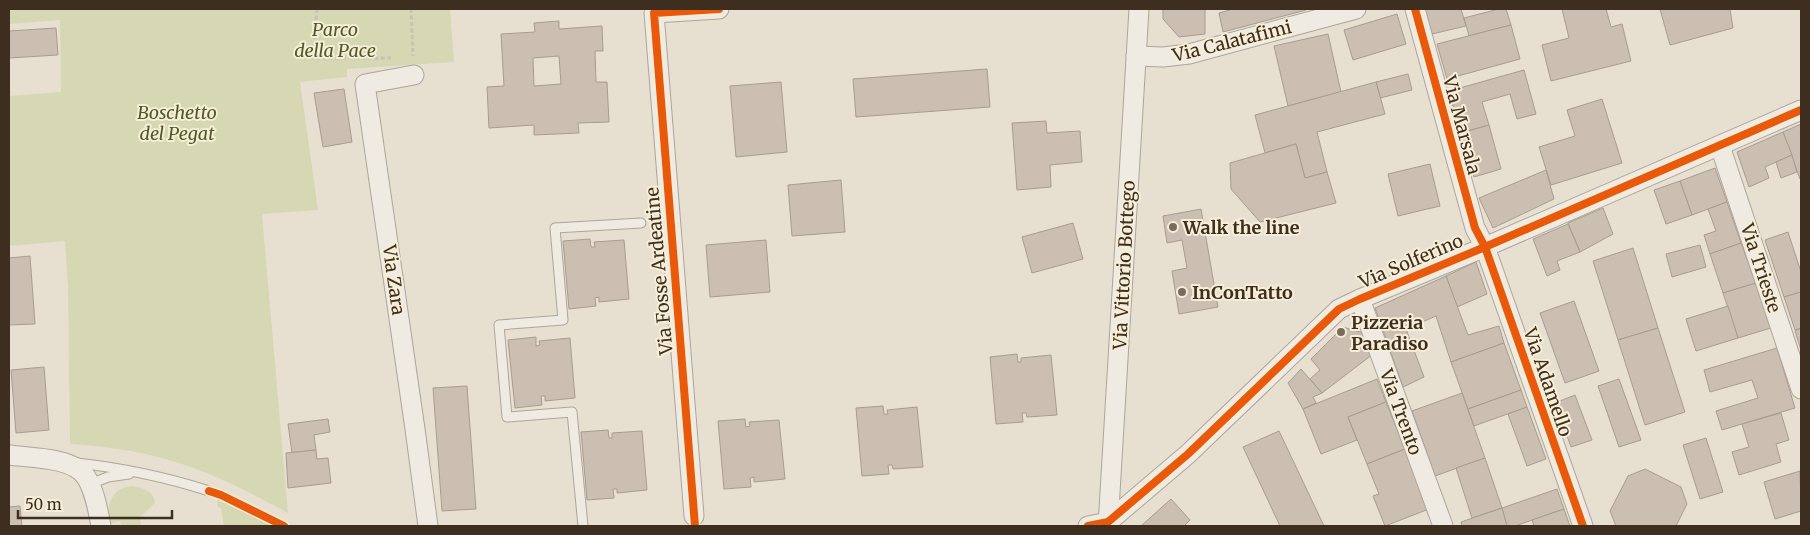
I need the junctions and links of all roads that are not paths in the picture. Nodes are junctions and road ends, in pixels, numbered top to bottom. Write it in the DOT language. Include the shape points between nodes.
graph roads {
  1 [pos="719,9"];
  2 [pos="1139,9"];
  3 [pos="1356,9"];
  4 [pos="1415,9"];
  5 [pos="1136,56"];
  6 [pos="414,75"];
  7 [pos="1801,110"];
  8 [pos="1720,146"];
  9 [pos="641,222"];
  10 [pos="1485,247"];
  11 [pos="1360,298"];
  12 [pos="1801,389"];
  13 [pos="9,455"];
  14 [pos="60,462"];
  15 [pos="149,475"];
  16 [pos="91,490"];
  17 [pos="209,491"];
  18 [pos="694,516"];
  19 [pos="1108,524"];
  20 [pos="88,526"];
  21 [pos="101,526"];
  22 [pos="428,526"];
  23 [pos="583,526"];
  24 [pos="1088,526"];
  25 [pos="1443,526"];
  26 [pos="1582,526"];
  1 -- 18 [label="street, Via Fosse Ardeatine" via="654,13"];
  2 -- 5 [label="street, Via Vittorio Bottego"];
  3 -- 5 [label="street, Via Calatafimi" via="1189,54"];
  4 -- 10 [label="street, Via Marsala" via="1475,228"];
  5 -- 19 [label="street, Via Vittorio Bottego"];
  6 -- 22 [label="street, Via Zara" via="365,84"];
  7 -- 8 [label="street, Via Solferino"];
  8 -- 10 [label="street, Via Solferino"];
  8 -- 12 [label="street, Via Trieste"];
  9 -- 23 [label="lane" via="555,228 563,320 499,325 507,417 572,412"];
  10 -- 11 [label="street, Via Solferino"];
  10 -- 26 [label="street, Via Adamello"];
  11 -- 19 [label="street, Via Solferino" via="1339,310 1188,454"];
  11 -- 25 [label="street, Via Trento"];
  13 -- 14 [label="street"];
  14 -- 15 [label="lane"];
  14 -- 16 [label="street" via="80,470"];
  15 -- 16 [label="lane" via="108,477"];
  15 -- 17 [label="lane"];
  16 -- 20 [label="street"];
  16 -- 21 [label="street"];
  19 -- 24 [label="street, Via Solferino"];
}
